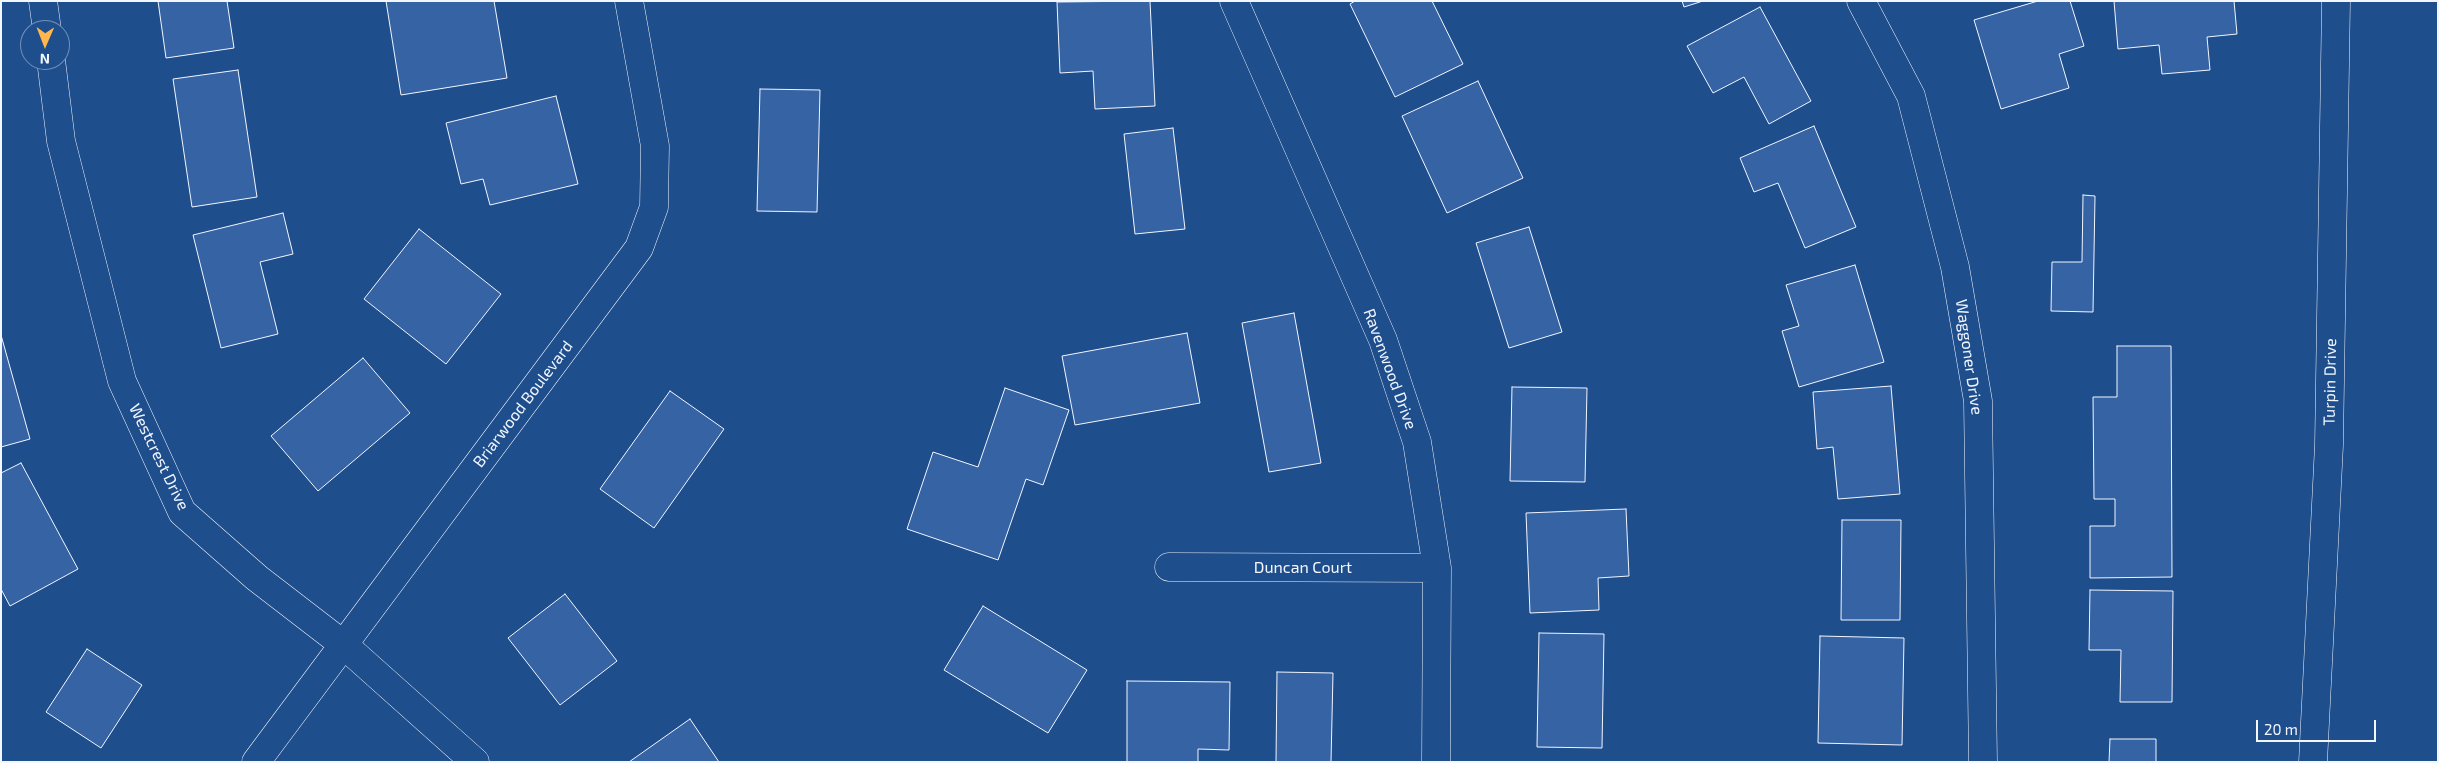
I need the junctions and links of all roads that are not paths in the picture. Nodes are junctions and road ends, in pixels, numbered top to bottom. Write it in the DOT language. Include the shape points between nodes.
graph roads {
  1 [pos="43,1"];
  2 [pos="629,1"];
  3 [pos="1234,1"];
  4 [pos="1861,1"];
  5 [pos="2336,1"];
  6 [pos="46,20"];
  7 [pos="52,70"];
  8 [pos="1169,567"];
  9 [pos="1437,568"];
  10 [pos="344,645"];
  11 [pos="256,762"];
  12 [pos="475,762"];
  13 [pos="1436,762"];
  14 [pos="1984,762"];
  15 [pos="2313,762"];
  1 -- 6 [label="street"];
  2 -- 10 [label="street, Briarwood Boulevard" via="655,146 654,207 639,248"];
  3 -- 9 [label="street, Ravenwood Drive" via="1383,340 1417,442"];
  4 -- 14 [label="street, Waggoner Drive" via="1911,96 1955,267 1978,401"];
  5 -- 15 [label="street, Turpin Drive" via="2329,445"];
  7 -- 10 [label="street, Westcrest Drive" via="61,141 122,380 182,512 257,578"];
  8 -- 9 [label="street, Duncan Court"];
  9 -- 13 [label="street, Ravenwood Drive"];
  10 -- 11 [label="street, Briarwood Boulevard"];
  10 -- 12 [label="street, Westcrest Drive"];
}
